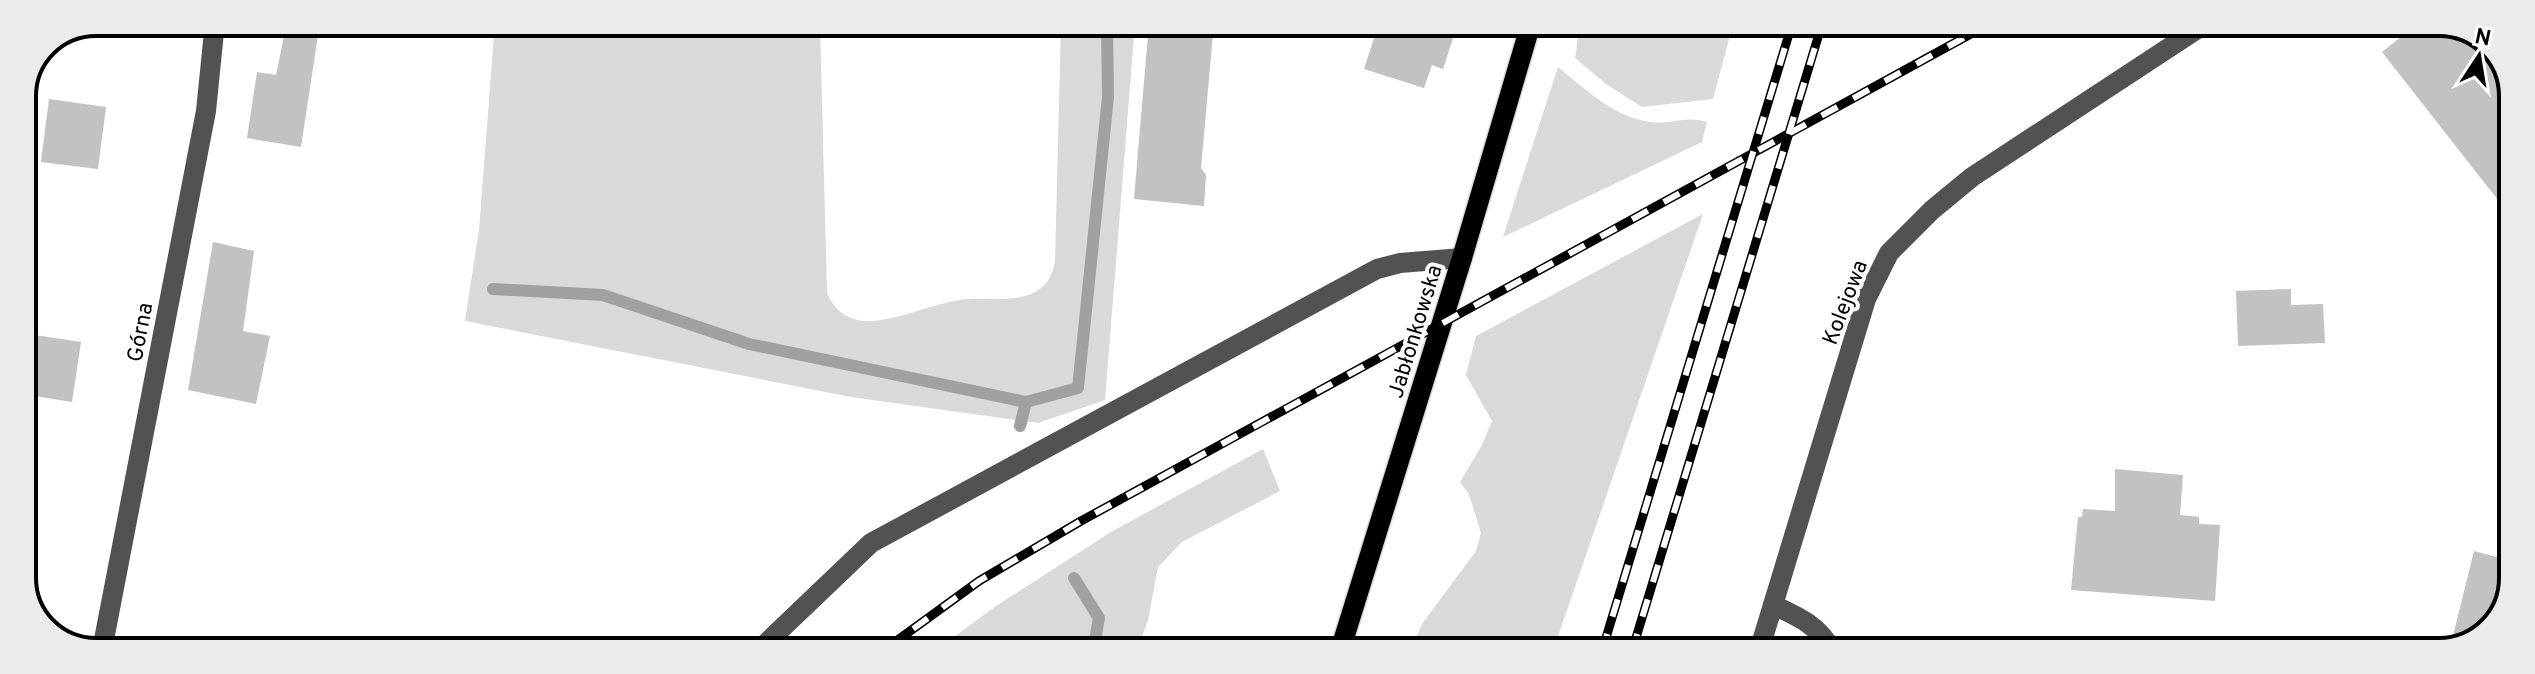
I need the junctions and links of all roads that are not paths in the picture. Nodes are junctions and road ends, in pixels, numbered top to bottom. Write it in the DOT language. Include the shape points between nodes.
graph roads {
  1 [pos="214,36"];
  2 [pos="1527,36"];
  3 [pos="2187,36"];
  4 [pos="1462,258"];
  5 [pos="1773,605"];
  6 [pos="104,638"];
  7 [pos="772,638"];
  8 [pos="1344,638"];
  9 [pos="1763,638"];
  10 [pos="1824,638"];
  1 -- 6 [label="street, Górna" via="206,111"];
  2 -- 4 [label="main road, Jabłonkowska"];
  3 -- 5 [label="street, Kolejowa" via="1972,177 1889,253 1866,299"];
  4 -- 7 [label="street" via="1377,269 871,543"];
  4 -- 8 [label="main road, Jabłonkowska"];
  5 -- 9 [label="street, Kolejowa"];
  5 -- 10 [label="street" via="1806,621"];
}
